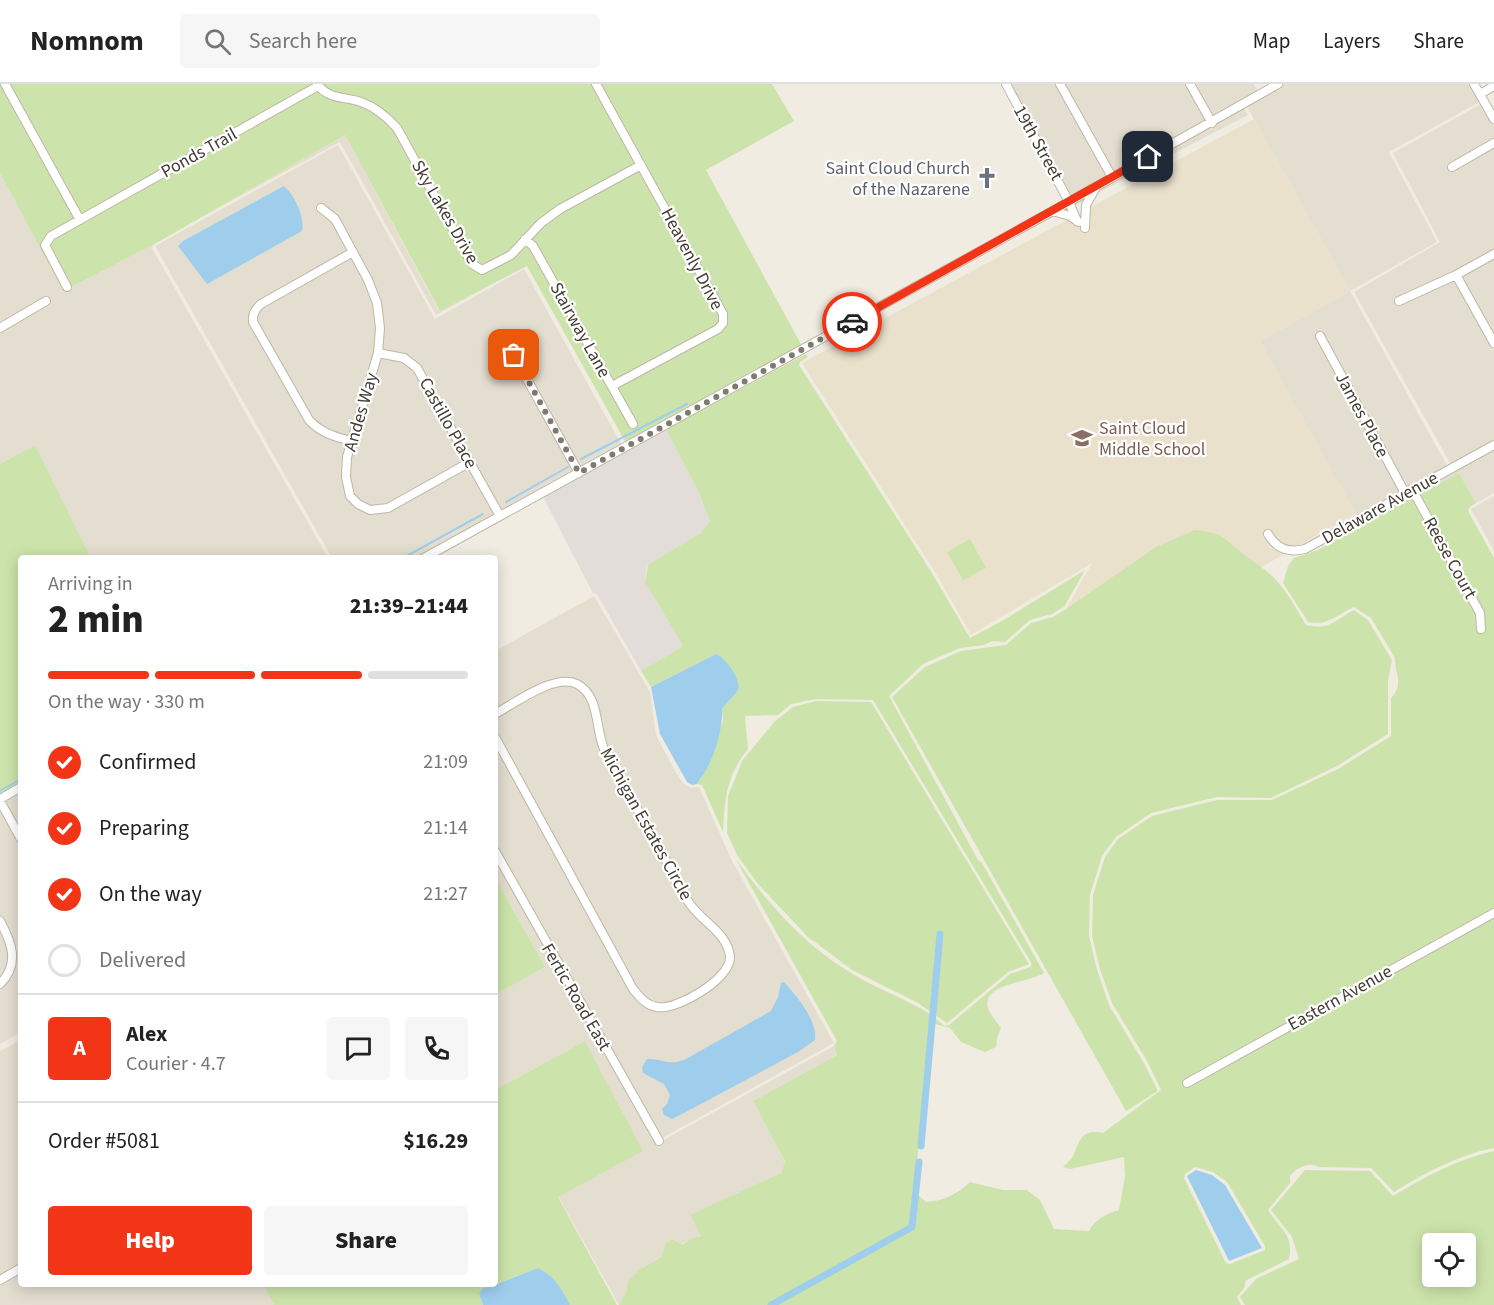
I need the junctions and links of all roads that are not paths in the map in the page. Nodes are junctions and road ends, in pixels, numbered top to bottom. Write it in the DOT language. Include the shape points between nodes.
graph roads {
  1 [pos="5,84"];
  2 [pos="596,84"];
  3 [pos="1006,84"];
  4 [pos="1060,84"];
  5 [pos="1190,84"];
  6 [pos="1278,84"];
  7 [pos="1474,84"];
  8 [pos="318,85"];
  9 [pos="1494,86"];
  10 [pos="1480,94"];
  11 [pos="1494,119"];
  12 [pos="1212,123"];
  13 [pos="1494,143"];
  14 [pos="641,165"];
  15 [pos="1452,167"];
  16 [pos="1112,177"];
  17 [pos="1096,186"];
  18 [pos="1069,202"];
  19 [pos="321,208"];
  20 [pos="1052,211"];
  21 [pos="80,220"];
  22 [pos="1077,221"];
  23 [pos="525,239"];
  24 [pos="353,252"];
  25 [pos="1494,254"];
  26 [pos="1456,275"];
  27 [pos="67,287"];
  28 [pos="46,301"];
  29 [pos="1399,301"];
  30 [pos="0,328"];
  31 [pos="503,336"];
  32 [pos="1320,336"];
  33 [pos="1494,343"];
  34 [pos="378,353"];
  35 [pos="612,386"];
  36 [pos="633,424"];
  37 [pos="352,441"];
  38 [pos="1494,445"];
  39 [pos="470,462"];
  40 [pos="579,473"];
  41 [pos="1408,491"];
  42 [pos="500,516"];
  43 [pos="1268,534"];
  44 [pos="429,555"];
  45 [pos="1481,628"];
  46 [pos="498,712"];
  47 [pos="498,742"];
  48 [pos="18,789"];
  49 [pos="0,800"];
  50 [pos="18,833"];
  51 [pos="498,856"];
  52 [pos="1494,913"];
  53 [pos="0,921"];
  54 [pos="0,984"];
  55 [pos="1187,1083"];
  56 [pos="659,1141"];
  57 [pos="18,1271"];
  58 [pos="0,1280"];
  1 -- 21 [label="street"];
  2 -- 14 [label="street, Heavenly Drive"];
  3 -- 18 [label="street, 19th Street"];
  4 -- 16 [label="street"];
  5 -- 12 [label="street"];
  6 -- 12 [label="street"];
  7 -- 10 [label="street"];
  8 -- 21 [label="street, Ponds Trail"];
  8 -- 23 [label="street, Sky Lakes Drive" via="326,94 360,102 393,123 477,269 511,255"];
  9 -- 10 [label="street"];
  10 -- 11 [label="street"];
  12 -- 16 [label="street"];
  13 -- 15 [label="street"];
  14 -- 23 [label="street, Sky Lakes Drive" via="560,209"];
  14 -- 35 [label="street, Heavenly Drive" via="723,314 723,323"];
  16 -- 17 [label="street"];
  17 -- 18 [label="street"];
  17 -- 22 [label="street" via="1086,206 1085,228"];
  18 -- 20 [label="street"];
  18 -- 22 [label="street, 19th Street"];
  19 -- 24 [label="street, Andes Way" via="335,219"];
  20 -- 22 [label="street"];
  20 -- 40 [label="street"];
  21 -- 27 [label="street, Ponds Trail" via="51,236 45,245"];
  23 -- 35 [label="street, Stairway Lane" via="533,246"];
  24 -- 34 [label="street, Andes Way" via="377,303"];
  24 -- 37 [label="street" via="261,304 253,318 309,420 332,436"];
  25 -- 26 [label="street"];
  26 -- 29 [label="street"];
  26 -- 33 [label="street"];
  28 -- 30 [label="street"];
  31 -- 40 [label="street"];
  32 -- 41 [label="street, James Place"];
  34 -- 37 [label="street, Andes Way"];
  34 -- 39 [label="street, Castillo Place" via="404,358 417,368"];
  35 -- 36 [label="street, Stairway Lane"];
  37 -- 39 [label="street, Andes Way" via="346,485 354,499 370,510 394,505"];
  38 -- 41 [label="street, Delaware Avenue"];
  39 -- 42 [label="street, Castillo Place"];
  40 -- 42 [label="street"];
  41 -- 43 [label="street, Delaware Avenue" via="1305,549 1288,551 1275,544"];
  41 -- 45 [label="street, Reese Court" via="1480,613"];
  42 -- 44 [label="street"];
  46 -- 47 [label="street, Michigan Estates Circle" via="554,682 566,680 584,689 591,698 604,749 689,903 728,946 730,959 716,982 665,1008 643,1002"];
  48 -- 49 [label="street"];
  49 -- 50 [label="street"];
  51 -- 56 [label="street, Fertic Road East"];
  52 -- 55 [label="street, Eastern Avenue"];
  53 -- 54 [label="street" via="13,955 9,972"];
  57 -- 58 [label="street"];
}
